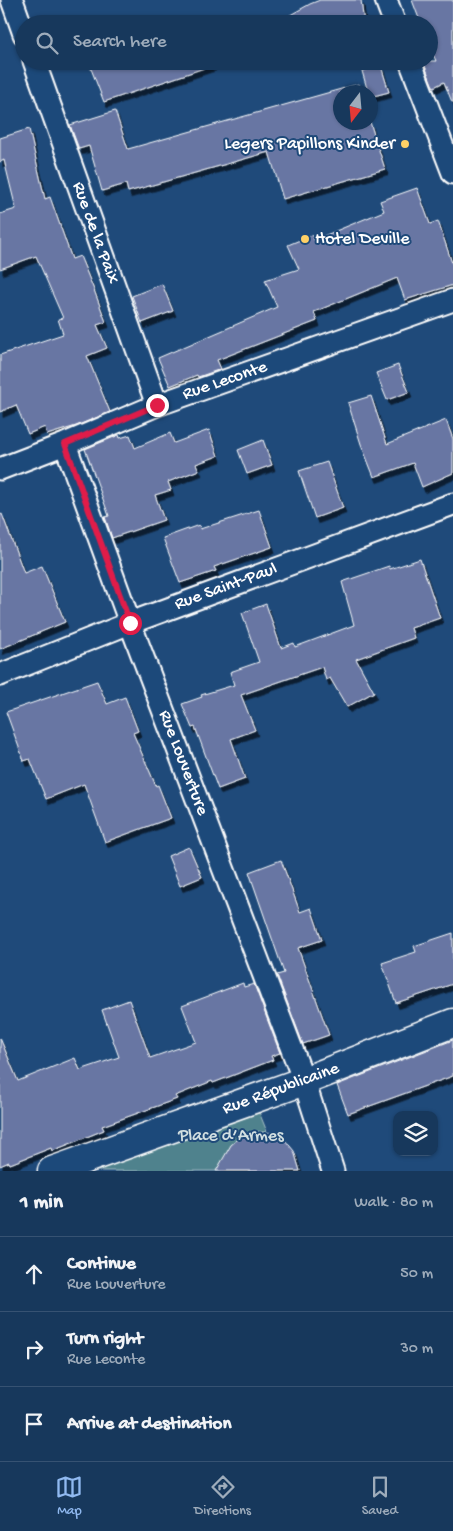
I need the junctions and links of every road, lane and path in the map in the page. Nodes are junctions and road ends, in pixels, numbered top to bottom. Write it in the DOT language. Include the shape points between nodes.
graph roads {
  1 [pos="12,0"];
  2 [pos="386,0"];
  3 [pos="17,15"];
  4 [pos="392,15"];
  5 [pos="37,70"];
  6 [pos="413,70"];
  7 [pos="453,173"];
  8 [pos="453,300"];
  9 [pos="157,405"];
  10 [pos="65,444"];
  11 [pos="0,469"];
  12 [pos="453,504"];
  13 [pos="130,623"];
  14 [pos="0,675"];
  15 [pos="453,1023"];
  16 [pos="304,1081"];
  17 [pos="52,1171"];
  18 [pos="333,1171"];
  1 -- 3 [label="street"];
  2 -- 4 [label="street"];
  5 -- 9 [label="street, Rue de la Paix"];
  6 -- 7 [label="street"];
  8 -- 9 [label="street, Rue Leconte"];
  9 -- 10 [label="street, Rue Leconte"];
  10 -- 11 [label="street, Rue Leconte"];
  10 -- 13 [label="street, Rue Louverture"];
  12 -- 13 [label="street, Rue Saint-Paul"];
  13 -- 14 [label="street, Rue Saint-Paul"];
  13 -- 16 [label="street, Rue Louverture"];
  15 -- 16 [label="street, Rue Républicaine"];
  16 -- 17 [label="street, Rue Républicaine"];
  16 -- 18 [label="street, Rue Louverture"];
}
